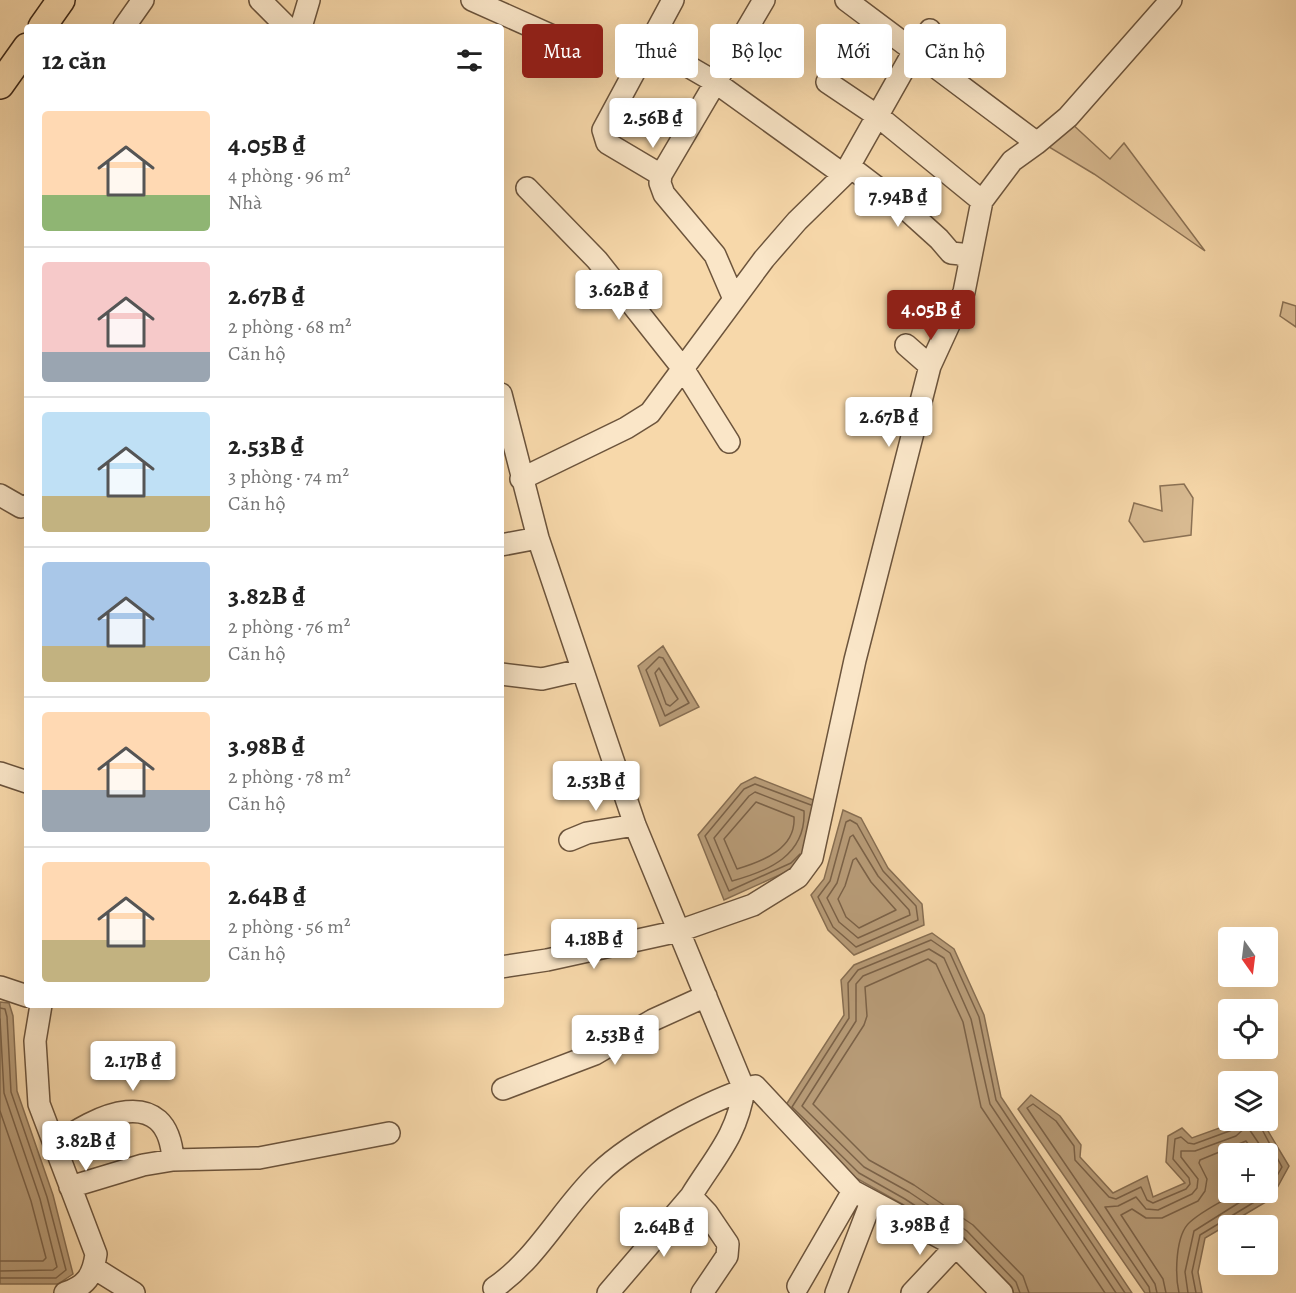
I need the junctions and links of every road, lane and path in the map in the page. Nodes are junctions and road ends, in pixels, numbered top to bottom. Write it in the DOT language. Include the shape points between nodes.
graph roads {
  1 [pos="61,0"];
  2 [pos="143,0"];
  3 [pos="260,0"];
  4 [pos="309,0"];
  5 [pos="472,0"];
  6 [pos="673,0"];
  7 [pos="764,0"];
  8 [pos="846,0"];
  9 [pos="1172,0"];
  10 [pos="44,24"];
  11 [pos="126,24"];
  12 [pos="284,24"];
  13 [pos="303,24"];
  14 [pos="526,24"];
  15 [pos="659,24"];
  16 [pos="904,44"];
  17 [pos="24,51"];
  18 [pos="904,70"];
  19 [pos="698,72"];
  20 [pos="629,78"];
  21 [pos="950,78"];
  22 [pos="715,82"];
  23 [pos="827,82"];
  24 [pos="0,85"];
  25 [pos="879,117"];
  26 [pos="1037,143"];
  27 [pos="846,171"];
  28 [pos="661,175"];
  29 [pos="527,188"];
  30 [pos="982,201"];
  31 [pos="970,262"];
  32 [pos="734,299"];
  33 [pos="906,345"];
  34 [pos="930,366"];
  35 [pos="684,370"];
  36 [pos="504,407"];
  37 [pos="729,442"];
  38 [pos="521,479"];
  39 [pos="0,495"];
  40 [pos="24,506"];
  41 [pos="538,538"];
  42 [pos="504,544"];
  43 [pos="581,670"];
  44 [pos="504,674"];
  45 [pos="0,773"];
  46 [pos="24,781"];
  47 [pos="635,825"];
  48 [pos="570,840"];
  49 [pos="679,931"];
  50 [pos="504,967"];
  51 [pos="0,987"];
  52 [pos="24,995"];
  53 [pos="706,996"];
  54 [pos="40,1008"];
  55 [pos="503,1089"];
  56 [pos="744,1089"];
  57 [pos="389,1133"];
  58 [pos="55,1146"];
  59 [pos="173,1160"];
  60 [pos="70,1187"];
  61 [pos="853,1191"];
  62 [pos="691,1196"];
  63 [pos="871,1202"];
  64 [pos="956,1246"];
  65 [pos="94,1268"];
  66 [pos="798,1286"];
  67 [pos="494,1288"];
  68 [pos="997,1291"];
  69 [pos="65,1293"];
  70 [pos="134,1293"];
  71 [pos="608,1293"];
  72 [pos="702,1293"];
  73 [pos="836,1293"];
  74 [pos="912,1293"];
  1 -- 10 [label="main road"];
  2 -- 11 [label="street"];
  3 -- 12 [label="street"];
  4 -- 13 [label="street"];
  5 -- 14 [label="street"];
  6 -- 15 [label="street"];
  7 -- 22 [label="street"];
  8 -- 16 [label="street"];
  9 -- 26 [label="street" via="1068,117"];
  17 -- 24 [label="main road"];
  18 -- 25 [label="street"];
  19 -- 22 [label="street"];
  20 -- 28 [label="street" via="605,124 603,136 607,143"];
  21 -- 26 [label="street"];
  22 -- 27 [label="street"];
  22 -- 28 [label="street"];
  23 -- 25 [label="street"];
  25 -- 27 [label="street"];
  25 -- 30 [label="street"];
  26 -- 30 [label="street" via="1012,161"];
  27 -- 31 [label="street" via="908,211 951,253 961,254"];
  27 -- 32 [label="street" via="784,235"];
  28 -- 32 [label="street" via="664,194 715,255"];
  29 -- 35 [label="street" via="597,260"];
  30 -- 31 [label="street"];
  31 -- 34 [label="street" via="964,292"];
  32 -- 35 [label="street"];
  33 -- 34 [label="street"];
  34 -- 49 [label="street" via="855,660 812,858 798,877 753,905"];
  35 -- 37 [label="street"];
  35 -- 38 [label="street" via="642,420"];
  36 -- 38 [label="street"];
  38 -- 41 [label="street"];
  39 -- 40 [label="street"];
  41 -- 42 [label="street"];
  41 -- 43 [label="street"];
  43 -- 44 [label="street" via="542,679"];
  43 -- 47 [label="street"];
  45 -- 46 [label="street"];
  47 -- 48 [label="street"];
  47 -- 49 [label="street"];
  49 -- 50 [label="street"];
  49 -- 53 [label="street"];
  51 -- 52 [label="street"];
  53 -- 55 [label="street" via="653,1020 595,1054"];
  53 -- 56 [label="street"];
  54 -- 58 [label="street" via="35,1041 39,1104"];
  56 -- 61 [label="street" via="755,1086"];
  56 -- 62 [label="street" via="730,1138"];
  56 -- 67 [label="street" via="677,1122 609,1164 521,1264"];
  57 -- 59 [label="street" via="259,1158"];
  58 -- 59 [label="street" via="95,1120 129,1111 145,1112 165,1126"];
  58 -- 60 [label="street"];
  59 -- 60 [label="street"];
  60 -- 65 [label="street" via="96,1254"];
  61 -- 63 [label="street"];
  61 -- 66 [label="street"];
  62 -- 71 [label="street"];
  62 -- 72 [label="street" via="728,1244 727,1256"];
  63 -- 64 [label="street"];
  63 -- 73 [label="street"];
  64 -- 68 [label="street"];
  64 -- 74 [label="street"];
  65 -- 69 [label="street" via="89,1280"];
  65 -- 70 [label="street"];
}
